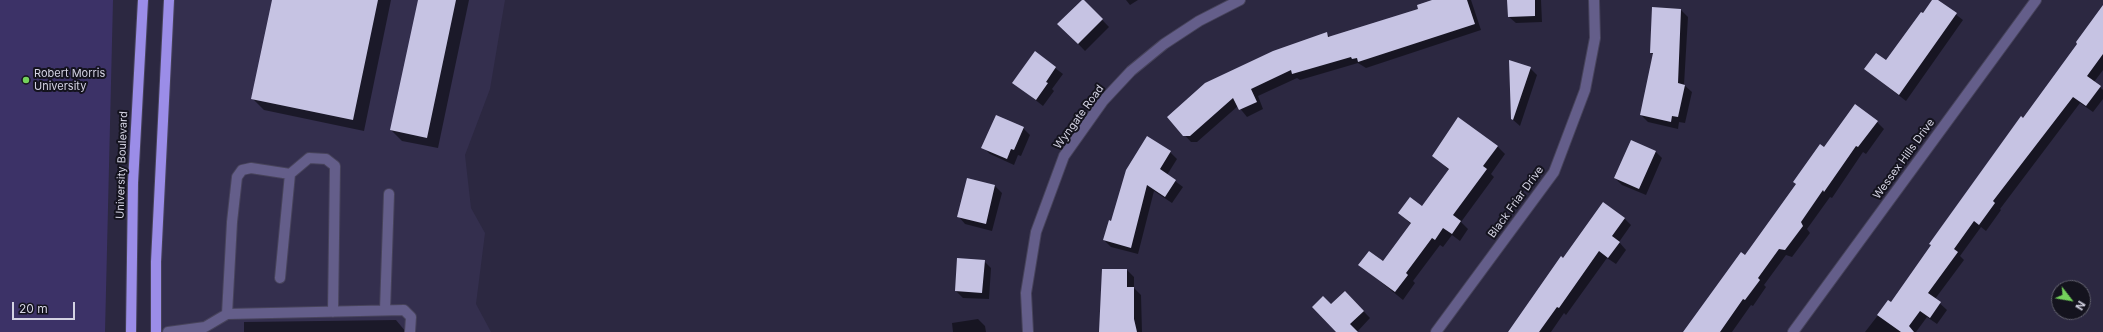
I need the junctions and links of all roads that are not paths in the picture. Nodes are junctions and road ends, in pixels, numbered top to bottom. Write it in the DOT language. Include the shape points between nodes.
graph roads {
  1 [pos="143,0"];
  2 [pos="169,0"];
  3 [pos="1240,0"];
  4 [pos="1594,0"];
  5 [pos="2036,0"];
  6 [pos="290,174"];
  7 [pos="390,194"];
  8 [pos="280,278"];
  9 [pos="385,310"];
  10 [pos="333,312"];
  11 [pos="227,314"];
  12 [pos="205,330"];
  13 [pos="130,332"];
  14 [pos="156,332"];
  15 [pos="168,332"];
  16 [pos="410,332"];
  17 [pos="1028,332"];
  18 [pos="1436,332"];
  19 [pos="1793,332"];
  1 -- 13 [label="main road, University Boulevard" via="133,183"];
  2 -- 14 [label="main road" via="156,262"];
  3 -- 17 [label="street, Wyngate Road" via="1199,21 1164,44 1132,71 1103,101 1064,156 1036,232 1026,293"];
  4 -- 18 [label="street, Black Friar Drive" via="1595,38 1585,90 1554,172"];
  5 -- 19 [label="street, Wessex Hills Drive"];
  6 -- 8 [label="street"];
  6 -- 10 [label="street" via="309,158 326,159 335,166"];
  6 -- 11 [label="street" via="251,168 242,170 237,177"];
  7 -- 9 [label="street"];
  9 -- 10 [label="street"];
  9 -- 16 [label="street" via="404,310 411,317"];
  10 -- 11 [label="street"];
  11 -- 12 [label="street"];
  12 -- 15 [label="street"];
}
